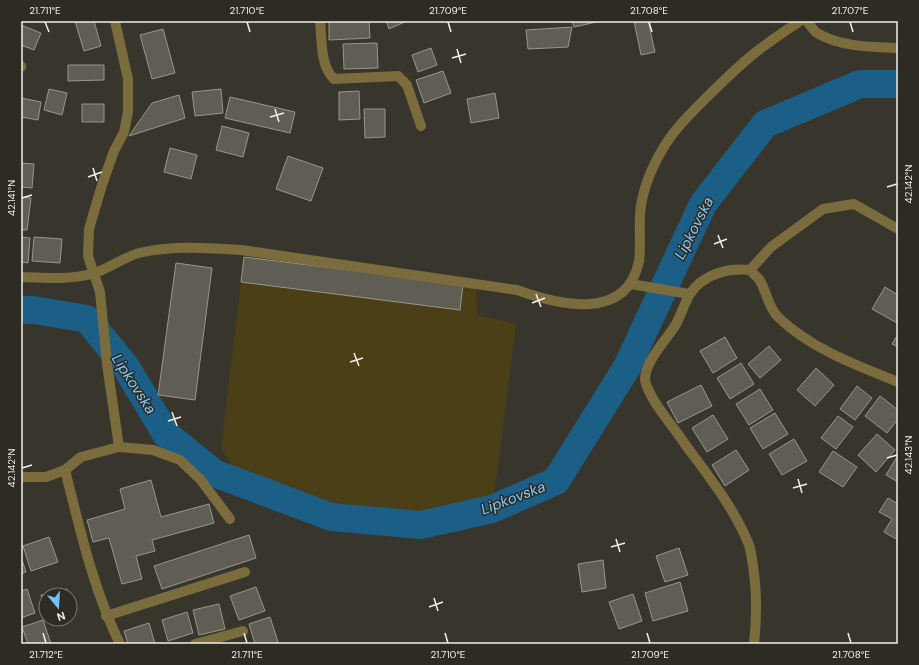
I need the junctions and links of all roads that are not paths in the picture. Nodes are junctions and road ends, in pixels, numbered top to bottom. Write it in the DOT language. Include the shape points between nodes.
graph roads {
  1 [pos="115,21"];
  2 [pos="320,21"];
  3 [pos="800,21"];
  4 [pos="807,21"];
  5 [pos="898,48"];
  6 [pos="421,126"];
  7 [pos="898,229"];
  8 [pos="750,270"];
  9 [pos="95,273"];
  10 [pos="21,277"];
  11 [pos="631,284"];
  12 [pos="689,294"];
  13 [pos="898,382"];
  14 [pos="120,447"];
  15 [pos="65,470"];
  16 [pos="21,477"];
  17 [pos="230,519"];
  18 [pos="246,572"];
  19 [pos="106,616"];
  20 [pos="243,631"];
  21 [pos="120,644"];
  22 [pos="195,644"];
  23 [pos="754,644"];
  1 -- 9 [label="street" via="128,79 128,112 124,132 114,151 88,229 88,256"];
  2 -- 6 [label="street" via="328,73 334,79 398,76 407,85"];
  3 -- 11 [label="street" via="755,53 675,130 650,174 640,214 639,261"];
  4 -- 5 [label="street" via="816,32 831,40"];
  7 -- 8 [label="street" via="854,204 824,209 771,247"];
  8 -- 12 [label="street" via="734,268 716,273 701,282"];
  8 -- 13 [label="street" via="760,281 766,298 777,316 802,336 832,355"];
  9 -- 10 [label="street" via="48,278"];
  9 -- 11 [label="street" via="139,253 195,247 241,250 517,290 544,300 581,306 601,303 615,297"];
  9 -- 14 [label="street" via="100,292 107,364"];
  11 -- 12 [label="street"];
  12 -- 23 [label="street" via="675,325 651,361 645,374 646,383 657,404 713,482 750,546 756,584"];
  14 -- 15 [label="street" via="81,458"];
  14 -- 17 [label="street" via="153,450 180,460 200,479"];
  15 -- 16 [label="street" via="46,477"];
  15 -- 19 [label="street" via="87,558"];
  18 -- 19 [label="street"];
  19 -- 21 [label="street"];
  20 -- 22 [label="street"];
}
